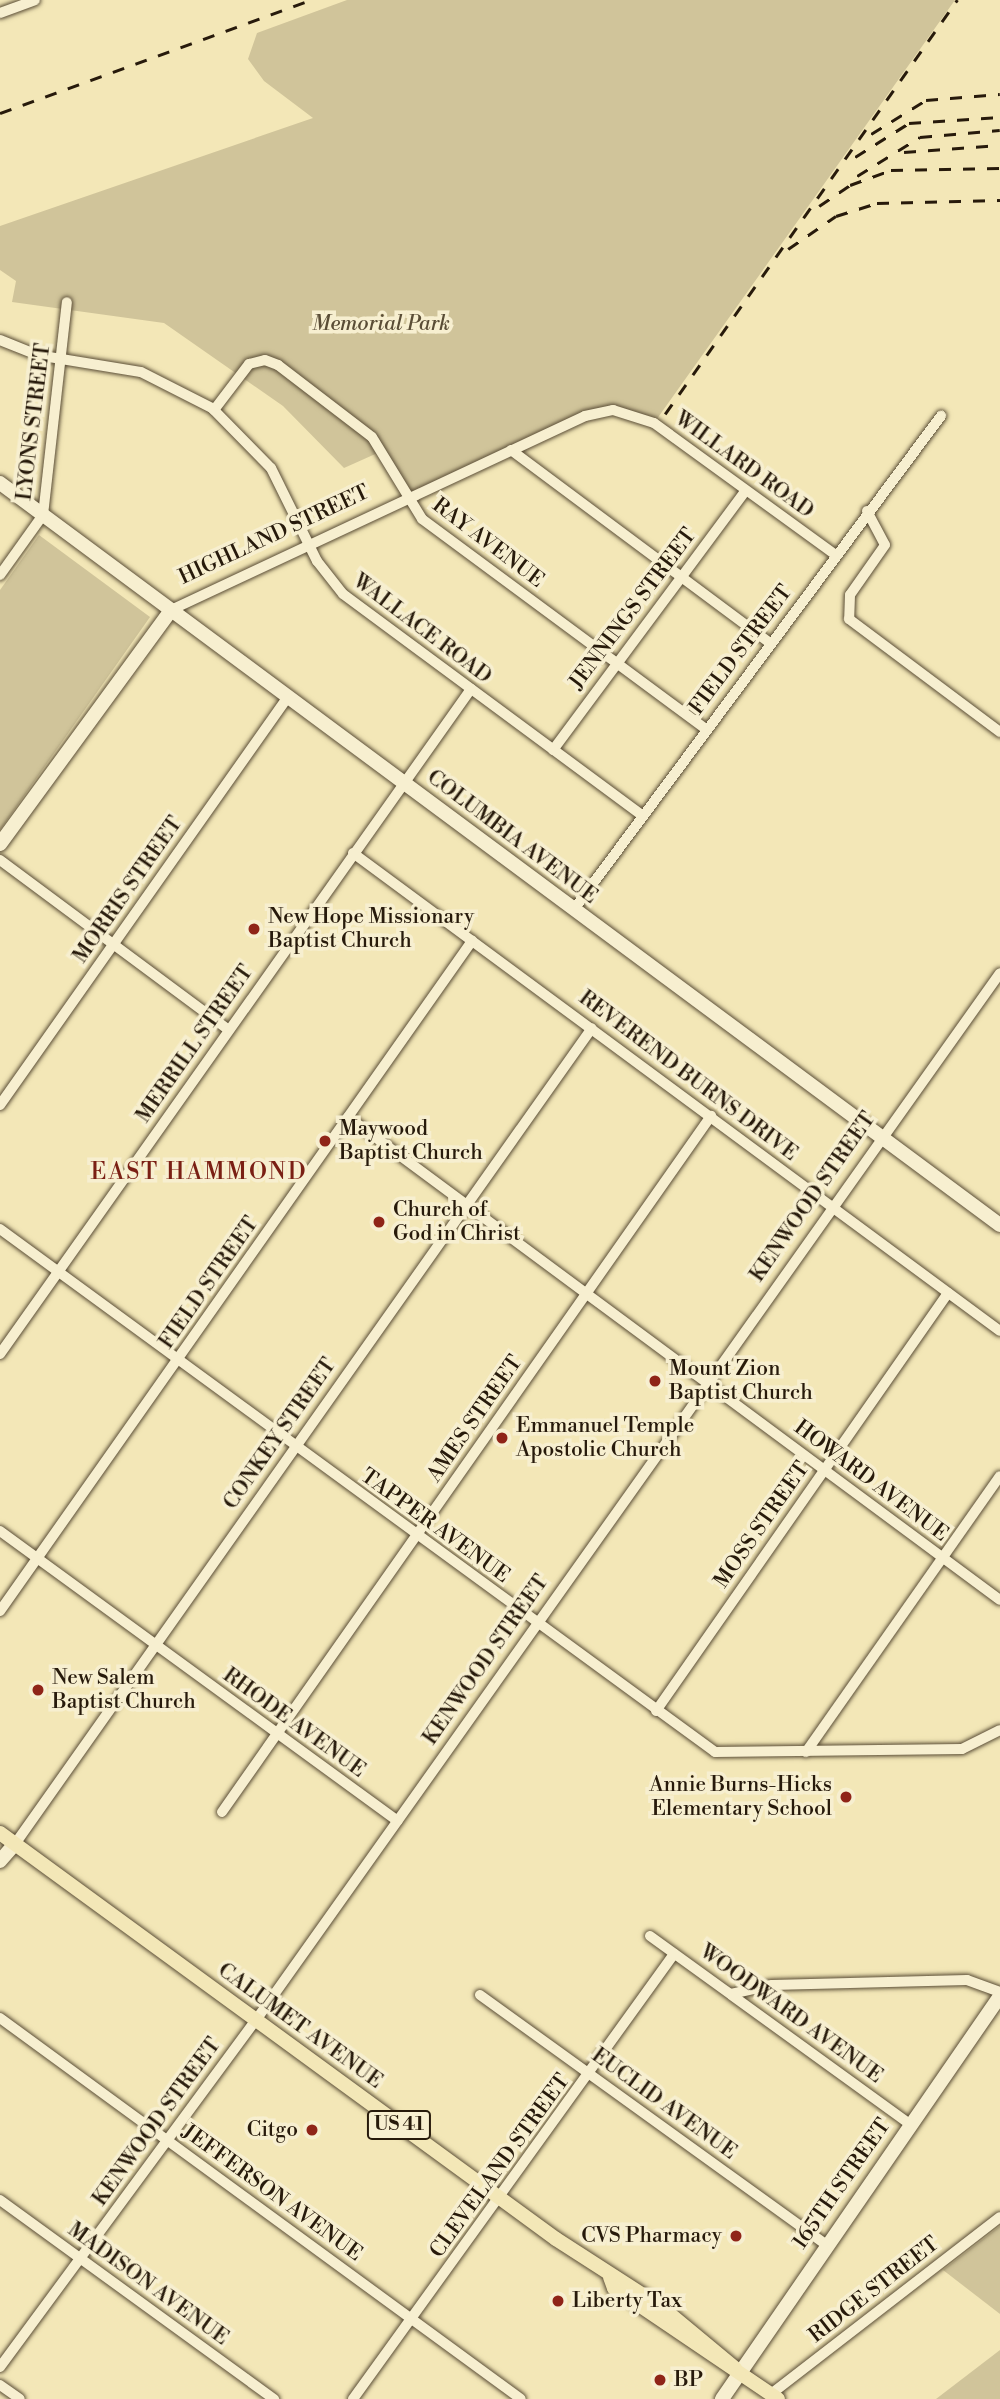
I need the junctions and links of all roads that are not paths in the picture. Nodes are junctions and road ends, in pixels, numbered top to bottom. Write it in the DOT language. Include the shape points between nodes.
graph roads {
  1 [pos="35,0"];
  2 [pos="0,13"];
  3 [pos="68,302"];
  4 [pos="0,340"];
  5 [pos="60,358"];
  6 [pos="214,410"];
  7 [pos="626,411"];
  8 [pos="941,416"];
  9 [pos="511,450"];
  10 [pos="0,483"];
  11 [pos="745,491"];
  12 [pos="407,498"];
  13 [pos="867,511"];
  14 [pos="43,515"];
  15 [pos="309,542"];
  16 [pos="835,555"];
  17 [pos="0,575"];
  18 [pos="681,577"];
  19 [pos="171,610"];
  20 [pos="770,643"];
  21 [pos="617,663"];
  22 [pos="471,690"];
  23 [pos="288,697"];
  24 [pos="706,729"];
  25 [pos="1000,732"];
  26 [pos="553,750"];
  27 [pos="402,782"];
  28 [pos="643,816"];
  29 [pos="0,844"];
  30 [pos="353,853"];
  31 [pos="0,860"];
  32 [pos="574,909"];
  33 [pos="472,941"];
  34 [pos="113,944"];
  35 [pos="1000,973"];
  36 [pos="592,1028"];
  37 [pos="229,1030"];
  38 [pos="0,1105"];
  39 [pos="712,1116"];
  40 [pos="348,1117"];
  41 [pos="880,1136"];
  42 [pos="467,1205"];
  43 [pos="831,1205"];
  44 [pos="1000,1225"];
  45 [pos="0,1229"];
  46 [pos="58,1272"];
  47 [pos="948,1293"];
  48 [pos="586,1294"];
  49 [pos="1000,1331"];
  50 [pos="0,1354"];
  51 [pos="178,1359"];
  52 [pos="706,1382"];
  53 [pos="296,1447"];
  54 [pos="824,1470"];
  55 [pos="1000,1476"];
  56 [pos="0,1531"];
  57 [pos="416,1536"];
  58 [pos="37,1558"];
  59 [pos="943,1558"];
  60 [pos="1000,1600"];
  61 [pos="0,1612"];
  62 [pos="536,1623"];
  63 [pos="157,1646"];
  64 [pos="656,1711"];
  65 [pos="1000,1730"];
  66 [pos="276,1733"];
  67 [pos="806,1752"];
  68 [pos="222,1812"];
  69 [pos="397,1821"];
  70 [pos="0,1833"];
  71 [pos="15,1844"];
  72 [pos="0,1861"];
  73 [pos="650,1936"];
  74 [pos="674,1954"];
  75 [pos="480,1994"];
  76 [pos="731,1994"];
  77 [pos="1000,1994"];
  78 [pos="0,2018"];
  79 [pos="256,2020"];
  80 [pos="590,2074"];
  81 [pos="910,2124"];
  82 [pos="167,2140"];
  83 [pos="502,2199"];
  84 [pos="0,2200"];
  85 [pos="1000,2217"];
  86 [pos="825,2244"];
  87 [pos="80,2258"];
  88 [pos="412,2320"];
  89 [pos="0,2367"];
  90 [pos="738,2370"];
  91 [pos="0,2385"];
  92 [pos="774,2397"];
  93 [pos="20,2399"];
  94 [pos="274,2399"];
  95 [pos="354,2399"];
  96 [pos="521,2399"];
  97 [pos="722,2399"];
  1 -- 2 [label="street"];
  3 -- 5 [label="street, LYONS STREET"];
  4 -- 5 [label="street, WALLACE ROAD"];
  5 -- 6 [label="street, WALLACE ROAD" via="141,372"];
  5 -- 14 [label="street, LYONS STREET"];
  6 -- 12 [label="street, RAY AVENUE" via="249,364 272,362 372,438"];
  6 -- 15 [label="street, WALLACE ROAD" via="271,468"];
  7 -- 9 [label="street, HIGHLAND STREET" via="585,416"];
  7 -- 11 [label="street, WILLARD ROAD" via="654,423"];
  8 -- 13 [label="street, FIELD STREET"];
  9 -- 12 [label="street, HIGHLAND STREET"];
  9 -- 18 [label="street"];
  10 -- 14 [label="street, COLUMBIA AVENUE"];
  11 -- 16 [label="street, WILLARD ROAD"];
  11 -- 18 [label="street, JENNINGS STREET"];
  12 -- 15 [label="street, HIGHLAND STREET"];
  12 -- 21 [label="street, RAY AVENUE" via="422,519"];
  13 -- 16 [label="street, FIELD STREET"];
  13 -- 25 [label="street" via="885,545 850,594 849,619"];
  14 -- 17 [label="street, LYONS STREET"];
  14 -- 19 [label="street, COLUMBIA AVENUE"];
  15 -- 19 [label="street, HIGHLAND STREET"];
  15 -- 22 [label="street, WALLACE ROAD" via="342,594"];
  16 -- 20 [label="street, FIELD STREET"];
  18 -- 20 [label="street"];
  18 -- 21 [label="street, JENNINGS STREET"];
  19 -- 23 [label="street, COLUMBIA AVENUE"];
  19 -- 29 [label="street, HIGHLAND STREET"];
  20 -- 24 [label="street, FIELD STREET"];
  21 -- 24 [label="street, RAY AVENUE"];
  21 -- 26 [label="street, JENNINGS STREET"];
  22 -- 26 [label="street, WALLACE ROAD"];
  22 -- 27 [label="street, MERRILL STREET"];
  23 -- 27 [label="street, COLUMBIA AVENUE"];
  23 -- 34 [label="street, MORRIS STREET"];
  24 -- 28 [label="street, FIELD STREET"];
  26 -- 28 [label="street, WALLACE ROAD"];
  27 -- 30 [label="street, MERRILL STREET"];
  27 -- 32 [label="street, COLUMBIA AVENUE"];
  28 -- 32 [label="street, FIELD STREET"];
  30 -- 33 [label="street, REVEREND BURNS DRIVE"];
  30 -- 37 [label="street, MERRILL STREET"];
  31 -- 34 [label="street"];
  32 -- 41 [label="street, COLUMBIA AVENUE"];
  33 -- 36 [label="street, REVEREND BURNS DRIVE"];
  33 -- 40 [label="street, FIELD STREET"];
  34 -- 37 [label="street"];
  34 -- 38 [label="street, MORRIS STREET"];
  35 -- 41 [label="street, KENWOOD STREET"];
  36 -- 39 [label="street, REVEREND BURNS DRIVE"];
  36 -- 42 [label="street, CONKEY STREET"];
  37 -- 46 [label="street, MERRILL STREET"];
  39 -- 43 [label="street, REVEREND BURNS DRIVE"];
  39 -- 48 [label="street, AMES STREET"];
  40 -- 42 [label="street, HOWARD AVENUE"];
  40 -- 51 [label="street, FIELD STREET"];
  41 -- 43 [label="street, KENWOOD STREET"];
  41 -- 44 [label="street, COLUMBIA AVENUE"];
  42 -- 48 [label="street, HOWARD AVENUE"];
  42 -- 53 [label="street, CONKEY STREET"];
  43 -- 47 [label="street, REVEREND BURNS DRIVE"];
  43 -- 52 [label="street, KENWOOD STREET"];
  45 -- 46 [label="street, TAPPER AVENUE"];
  46 -- 50 [label="street, MERRILL STREET"];
  46 -- 51 [label="street, TAPPER AVENUE"];
  47 -- 49 [label="street, REVEREND BURNS DRIVE"];
  47 -- 54 [label="street, MOSS STREET"];
  48 -- 52 [label="street, HOWARD AVENUE"];
  48 -- 57 [label="street, AMES STREET"];
  51 -- 53 [label="street, TAPPER AVENUE"];
  51 -- 58 [label="street, FIELD STREET"];
  52 -- 54 [label="street, HOWARD AVENUE"];
  52 -- 62 [label="street, KENWOOD STREET"];
  53 -- 57 [label="street, TAPPER AVENUE"];
  53 -- 63 [label="street, CONKEY STREET"];
  54 -- 59 [label="street, HOWARD AVENUE"];
  54 -- 64 [label="street, MOSS STREET"];
  55 -- 59 [label="street"];
  56 -- 58 [label="street, RHODE AVENUE"];
  57 -- 62 [label="street, TAPPER AVENUE"];
  57 -- 66 [label="street, AMES STREET"];
  58 -- 61 [label="street, FIELD STREET"];
  58 -- 63 [label="street, RHODE AVENUE"];
  59 -- 60 [label="street, HOWARD AVENUE"];
  59 -- 67 [label="street"];
  62 -- 64 [label="street, TAPPER AVENUE"];
  62 -- 69 [label="street, KENWOOD STREET"];
  63 -- 66 [label="street, RHODE AVENUE"];
  63 -- 71 [label="street, CONKEY STREET"];
  64 -- 67 [label="street, TAPPER AVENUE" via="715,1752"];
  65 -- 67 [label="street, TAPPER AVENUE" via="971,1747"];
  66 -- 68 [label="street, AMES STREET"];
  66 -- 69 [label="street, RHODE AVENUE"];
  69 -- 79 [label="street, KENWOOD STREET"];
  70 -- 71 [label="main road, CALUMET AVENUE / US 41"];
  71 -- 72 [label="street, CONKEY STREET"];
  71 -- 79 [label="main road, CALUMET AVENUE / US 41"];
  73 -- 74 [label="street, WOODWARD AVENUE"];
  74 -- 76 [label="street, WOODWARD AVENUE"];
  74 -- 80 [label="street, CLEVELAND STREET"];
  75 -- 80 [label="street, EUCLID AVENUE"];
  76 -- 77 [label="street" via="772,1985 967,1980"];
  76 -- 81 [label="street, WOODWARD AVENUE"];
  77 -- 81 [label="street, 165TH STREET"];
  78 -- 82 [label="street, JEFFERSON AVENUE"];
  79 -- 82 [label="street, KENWOOD STREET"];
  79 -- 83 [label="main road, CALUMET AVENUE / US 41"];
  80 -- 83 [label="street, CLEVELAND STREET"];
  80 -- 86 [label="street, EUCLID AVENUE"];
  81 -- 86 [label="street, 165TH STREET"];
  82 -- 87 [label="street, KENWOOD STREET"];
  82 -- 88 [label="street, JEFFERSON AVENUE"];
  83 -- 88 [label="street, CLEVELAND STREET"];
  83 -- 90 [label="main road, CALUMET AVENUE / US 41" via="610,2277 624,2295"];
  84 -- 87 [label="street, MADISON AVENUE"];
  85 -- 92 [label="street, RIDGE STREET"];
  86 -- 90 [label="street, 165TH STREET"];
  87 -- 89 [label="street, KENWOOD STREET"];
  87 -- 94 [label="street, MADISON AVENUE"];
  88 -- 95 [label="street, CLEVELAND STREET"];
  88 -- 96 [label="street, JEFFERSON AVENUE"];
  90 -- 92 [label="main road, CALUMET AVENUE / US 41"];
  90 -- 97 [label="street, 165TH STREET"];
  91 -- 93 [label="street"];
}
